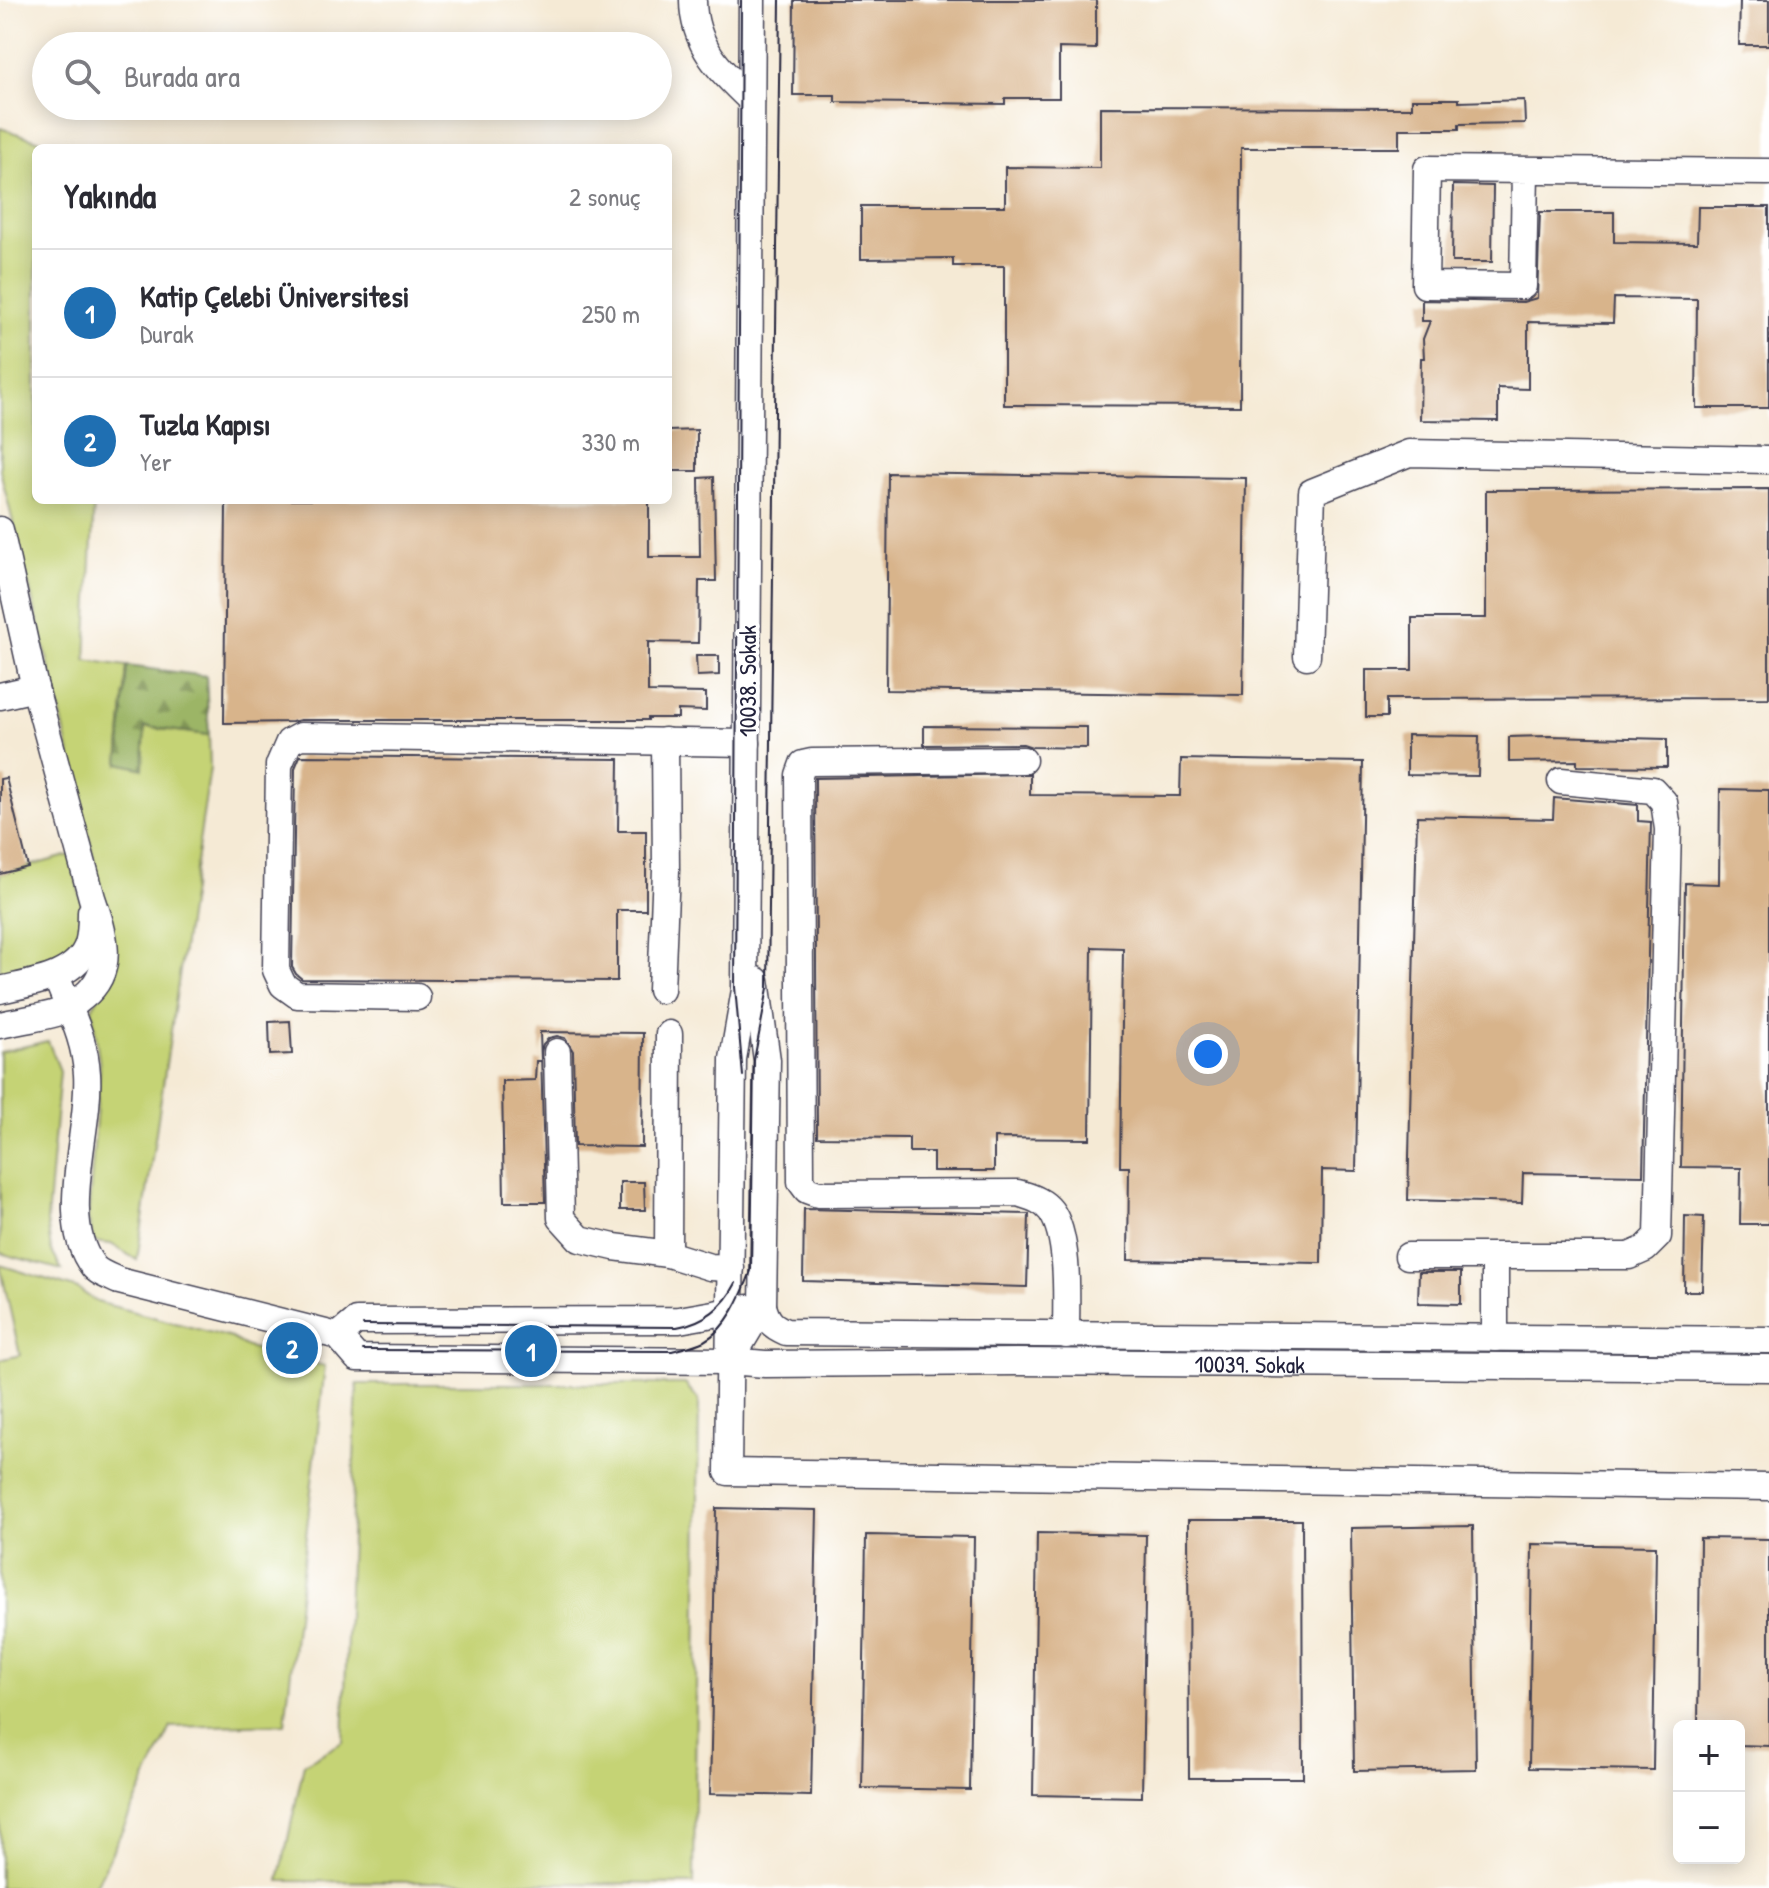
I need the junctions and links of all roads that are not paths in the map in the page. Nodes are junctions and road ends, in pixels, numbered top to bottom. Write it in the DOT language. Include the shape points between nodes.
graph roads {
  1 [pos="693,0"];
  2 [pos="752,0"];
  3 [pos="770,0"];
  4 [pos="751,100"];
  5 [pos="1525,170"];
  6 [pos="1769,172"];
  7 [pos="1769,460"];
  8 [pos="0,530"];
  9 [pos="1307,656"];
  10 [pos="35,688"];
  11 [pos="0,696"];
  12 [pos="665,741"];
  13 [pos="747,743"];
  14 [pos="1023,760"];
  15 [pos="1561,781"];
  16 [pos="92,898"];
  17 [pos="56,976"];
  18 [pos="0,990"];
  19 [pos="661,990"];
  20 [pos="417,997"];
  21 [pos="68,1009"];
  22 [pos="0,1025"];
  23 [pos="669,1034"];
  24 [pos="557,1052"];
  25 [pos="668,1254"];
  26 [pos="1408,1256"];
  27 [pos="1495,1258"];
  28 [pos="731,1268"];
  29 [pos="763,1306"];
  30 [pos="731,1310"];
  31 [pos="1066,1335"];
  32 [pos="338,1336"];
  33 [pos="1495,1338"];
  34 [pos="1769,1340"];
  35 [pos="730,1361"];
  36 [pos="1769,1368"];
  37 [pos="1769,1487"];
  1 -- 4 [label="street" via="704,48"];
  2 -- 4 [label="street, 10038. Sokak"];
  3 -- 29 [label="street, 10038. Sokak" via="756,991 767,1060"];
  4 -- 13 [label="street, 10038. Sokak"];
  5 -- 5 [label="street" via="1523,286 1425,285 1427,169"];
  5 -- 6 [label="street"];
  7 -- 9 [label="street" via="1409,453 1312,492"];
  8 -- 10 [label="street"];
  10 -- 11 [label="street"];
  10 -- 16 [label="street"];
  12 -- 13 [label="street"];
  12 -- 19 [label="street"];
  12 -- 20 [label="street" via="300,736 289,742 279,765 276,970 283,985 297,995"];
  13 -- 28 [label="street, 10038. Sokak" via="745,990 733,1059"];
  14 -- 31 [label="street" via="803,764 801,1182 818,1194 1018,1193 1037,1199 1052,1212 1064,1246"];
  15 -- 27 [label="street" via="1653,790 1664,802 1668,829 1658,1236 1629,1256"];
  16 -- 17 [label="street" via="88,946"];
  16 -- 21 [label="street" via="104,932 104,971 93,989"];
  17 -- 18 [label="street"];
  17 -- 21 [label="street"];
  21 -- 22 [label="street"];
  21 -- 32 [label="street" via="83,1039 88,1077 76,1207 80,1241 94,1268 119,1281"];
  23 -- 25 [label="street"];
  24 -- 25 [label="street" via="561,1218 580,1239"];
  25 -- 28 [label="street"];
  26 -- 27 [label="street"];
  27 -- 33 [label="street"];
  28 -- 30 [label="street, 10038. Sokak"];
  29 -- 30 [label="street"];
  29 -- 31 [label="street, 10039. Sokak" via="772,1326 786,1332"];
  29 -- 35 [label="street"];
  30 -- 32 [label="street" via="679,1320 356,1321"];
  30 -- 35 [label="street, 10038. Sokak"];
  31 -- 33 [label="street, 10039. Sokak"];
  32 -- 35 [label="street, 10039. Sokak" via="357,1358"];
  33 -- 34 [label="street, 10039. Sokak"];
  35 -- 36 [label="street, 10039. Sokak"];
  35 -- 37 [label="street, 10038. Sokak" via="728,1472"];
}
